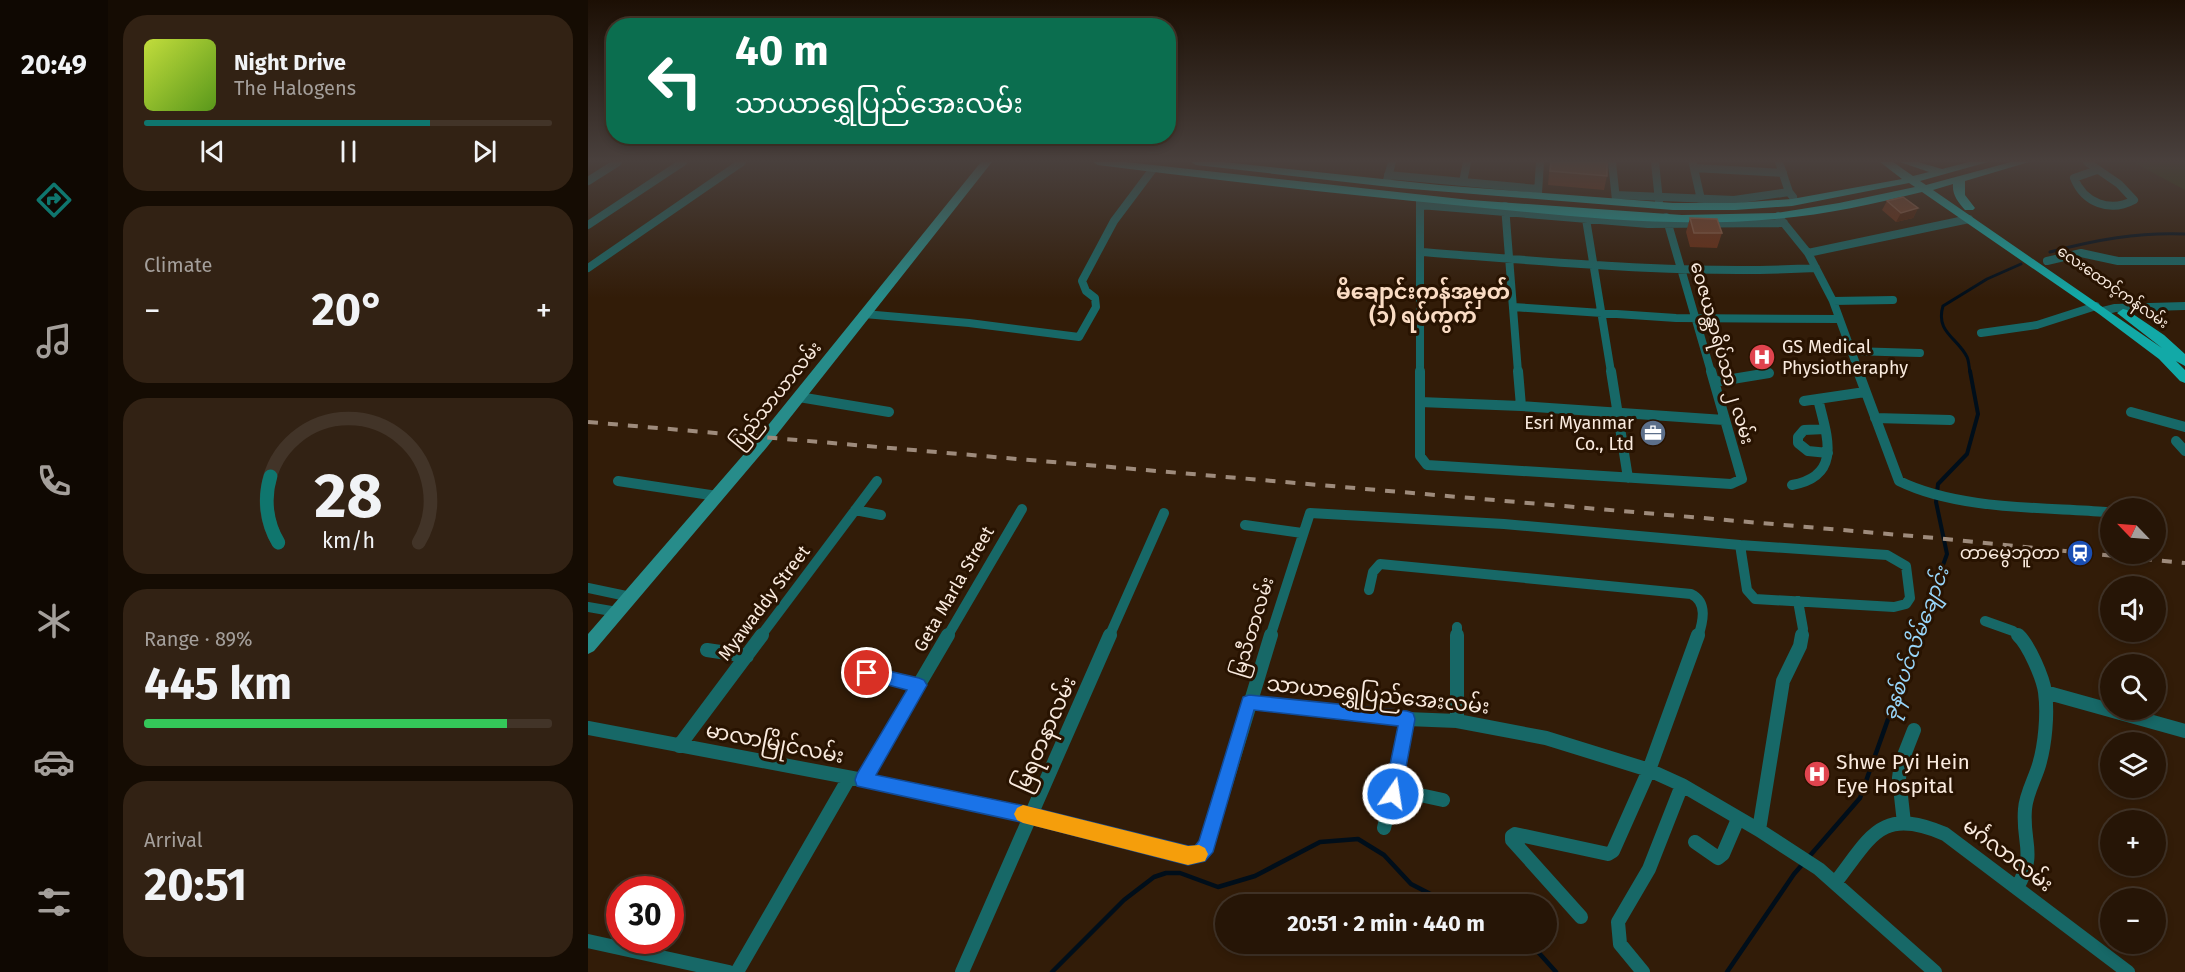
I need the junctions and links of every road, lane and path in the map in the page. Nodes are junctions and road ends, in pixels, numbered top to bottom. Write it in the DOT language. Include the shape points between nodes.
graph roads {
  1 [pos="615,207"];
  2 [pos="672,207"];
  3 [pos="950,207"];
  4 [pos="1124,207"];
  5 [pos="1420,207"];
  6 [pos="1485,207"];
  7 [pos="1695,207"];
  8 [pos="1714,207"];
  9 [pos="1833,207"];
  10 [pos="1950,207"];
  11 [pos="1956,207"];
  12 [pos="1960,207"];
  13 [pos="1964,207"];
  14 [pos="1699,208"];
  15 [pos="1505,209"];
  16 [pos="1967,214"];
  17 [pos="1585,216"];
  18 [pos="1781,219"];
  19 [pos="1667,221"];
  20 [pos="588,225"];
  21 [pos="1421,252"];
  22 [pos="1809,254"];
  23 [pos="1509,258"];
  24 [pos="592,260"];
  25 [pos="2047,261"];
  26 [pos="2185,261"];
  27 [pos="1594,267"];
  28 [pos="588,268"];
  29 [pos="1816,268"];
  30 [pos="1681,271"];
  31 [pos="1893,300"];
  32 [pos="1833,301"];
  33 [pos="2185,306"];
  34 [pos="1513,307"];
  35 [pos="2105,308"];
  36 [pos="864,314"];
  37 [pos="1602,316"];
  38 [pos="1697,319"];
  39 [pos="1839,319"];
  40 [pos="1981,333"];
  41 [pos="1851,351"];
  42 [pos="1920,353"];
  43 [pos="2164,356"];
  44 [pos="2185,361"];
  45 [pos="1769,373"];
  46 [pos="2185,378"];
  47 [pos="1714,382"];
  48 [pos="2185,385"];
  49 [pos="1865,392"];
  50 [pos="799,397"];
  51 [pos="1818,399"];
  52 [pos="1804,401"];
  53 [pos="1420,402"];
  54 [pos="1521,406"];
  55 [pos="889,412"];
  56 [pos="2132,412"];
  57 [pos="1618,414"];
  58 [pos="1875,418"];
  59 [pos="1724,420"];
  60 [pos="1950,420"];
  61 [pos="2185,427"];
  62 [pos="1825,429"];
  63 [pos="2176,441"];
  64 [pos="2185,452"];
  65 [pos="1828,453"];
  66 [pos="1629,478"];
  67 [pos="618,481"];
  68 [pos="877,481"];
  69 [pos="1792,485"];
  70 [pos="717,496"];
  71 [pos="1022,509"];
  72 [pos="855,510"];
  73 [pos="2100,511"];
  74 [pos="1164,513"];
  75 [pos="881,515"];
  76 [pos="1245,525"];
  77 [pos="1302,533"];
  78 [pos="1740,545"];
  79 [pos="588,588"];
  80 [pos="1369,590"];
  81 [pos="630,597"];
  82 [pos="1798,601"];
  83 [pos="588,607"];
  84 [pos="617,612"];
  85 [pos="1985,621"];
  86 [pos="1457,627"];
  87 [pos="588,646"];
  88 [pos="707,650"];
  89 [pos="747,656"];
  90 [pos="867,673"];
  91 [pos="919,685"];
  92 [pos="2045,692"];
  93 [pos="1249,702"];
  94 [pos="1407,719"];
  95 [pos="1456,721"];
  96 [pos="588,728"];
  97 [pos="1914,730"];
  98 [pos="2185,731"];
  99 [pos="680,746"];
  100 [pos="1649,770"];
  101 [pos="1397,776"];
  102 [pos="856,779"];
  103 [pos="1682,785"];
  104 [pos="1443,801"];
  105 [pos="1030,816"];
  106 [pos="1738,819"];
  107 [pos="1904,823"];
  108 [pos="1384,828"];
  109 [pos="1759,830"];
  110 [pos="1695,842"];
  111 [pos="1199,854"];
  112 [pos="1835,883"];
  113 [pos="2017,888"];
  114 [pos="1581,917"];
  115 [pos="588,941"];
  116 [pos="729,972"];
  117 [pos="737,972"];
  118 [pos="962,972"];
  119 [pos="1644,972"];
  120 [pos="1935,972"];
  121 [pos="2128,972"];
  1 -- 20 [label="street"];
  2 -- 24 [label="street"];
  3 -- 36 [label="street, ပြည်သာယာလမ်း"];
  4 -- 36 [label="street" via="1082,281 1095,298 1095,307 1079,337"];
  5 -- 21 [label="street"];
  6 -- 15 [label="main road"];
  7 -- 14 [label="main road"];
  8 -- 14 [label="main road"];
  9 -- 18 [label="main road"];
  10 -- 16 [label="main road"];
  11 -- 16 [label="main road, လေးထောင့်ကန်လမ်း"];
  12 -- 16 [label="main road, လေးထောင့်ကန်လမ်း"];
  13 -- 16 [label="main road"];
  14 -- 18 [label="main road"];
  14 -- 19 [label="main road"];
  15 -- 17 [label="main road"];
  15 -- 23 [label="street"];
  16 -- 22 [label="street" via="1915,232"];
  16 -- 25 [label="main road, လေးထောင့်ကန်လမ်း"];
  16 -- 35 [label="main road, လေးထောင့်ကန်လမ်း"];
  17 -- 19 [label="main road"];
  17 -- 27 [label="street"];
  18 -- 19 [label="street" via="1733,226"];
  18 -- 22 [label="street"];
  19 -- 30 [label="street, ဝေဇယန္တာရိပ်သာ ၂ လမ်း"];
  21 -- 23 [label="street"];
  21 -- 53 [label="street"];
  22 -- 29 [label="street"];
  23 -- 27 [label="street"];
  23 -- 34 [label="street"];
  24 -- 28 [label="street"];
  25 -- 26 [label="street" via="2081,254 2118,261"];
  25 -- 35 [label="main road, လေးထောင့်ကန်လမ်း"];
  27 -- 30 [label="street"];
  27 -- 37 [label="street"];
  29 -- 30 [label="street"];
  29 -- 32 [label="street"];
  30 -- 38 [label="street, ဝေဇယန္တာရိပ်သာ ၂ လမ်း"];
  31 -- 32 [label="street"];
  32 -- 39 [label="street"];
  33 -- 35 [label="street"];
  34 -- 37 [label="street"];
  34 -- 54 [label="street"];
  35 -- 40 [label="street" via="2037,325"];
  35 -- 43 [label="main road, လေးထောင့်ကန်လမ်း"];
  35 -- 44 [label="main road, လေးထောင့်ကန်လမ်း" via="2159,338"];
  36 -- 50 [label="street, ပြည်သာယာလမ်း"];
  37 -- 38 [label="street"];
  37 -- 57 [label="street"];
  38 -- 39 [label="street"];
  38 -- 47 [label="street, ဝေဇယန္တာရိပ်သာ ၂ လမ်း"];
  39 -- 41 [label="street"];
  41 -- 42 [label="street"];
  41 -- 49 [label="street"];
  43 -- 46 [label="main road, လေးထောင့်ကန်လမ်း"];
  43 -- 48 [label="street"];
  45 -- 47 [label="street"];
  47 -- 59 [label="street, ဝေဇယန္တာရိပ်သာ ၂ လမ်း"];
  49 -- 51 [label="street"];
  49 -- 58 [label="street"];
  50 -- 55 [label="street"];
  50 -- 70 [label="street, ပြည်သာယာလမ်း"];
  51 -- 52 [label="street"];
  51 -- 62 [label="street"];
  53 -- 54 [label="street"];
  53 -- 66 [label="street" via="1420,456 1427,465"];
  54 -- 57 [label="street"];
  56 -- 61 [label="street"];
  57 -- 59 [label="street"];
  57 -- 66 [label="street"];
  58 -- 60 [label="street"];
  58 -- 73 [label="street" via="1899,481 1908,488 1953,498"];
  59 -- 66 [label="street, ဝေဇယန္တာရိပ်သာ ၂ လမ်း" via="1742,478 1731,484"];
  62 -- 65 [label="street"];
  62 -- 65 [label="street" via="1804,430 1798,443 1809,451"];
  63 -- 64 [label="street"];
  65 -- 69 [label="street" via="1820,472 1811,481"];
  67 -- 70 [label="street"];
  68 -- 72 [label="street, Myawaddy Street"];
  70 -- 81 [label="street, ပြည်သာယာလမ်း"];
  71 -- 91 [label="street, Geta Marla Street"];
  72 -- 75 [label="street"];
  72 -- 89 [label="street, Myawaddy Street"];
  74 -- 105 [label="street, မြရတနာလမ်း"];
  76 -- 77 [label="street"];
  77 -- 78 [label="street, မြသီတာလမ်း" via="1310,513"];
  77 -- 93 [label="street, မြသီတာလမ်း"];
  78 -- 82 [label="street" via="1750,595"];
  78 -- 82 [label="street" via="1887,555 1906,566 1910,598 1906,604 1894,607"];
  79 -- 81 [label="street"];
  80 -- 100 [label="street" via="1371,575 1380,564 1696,595 1703,610 1703,622"];
  81 -- 84 [label="street, ပြည်သာယာလမ်း"];
  82 -- 109 [label="street" via="1803,629 1800,646 1784,681"];
  83 -- 84 [label="street"];
  84 -- 87 [label="street, ပြည်သာယာလမ်း"];
  85 -- 92 [label="street" via="2013,631 2026,642"];
  86 -- 95 [label="street"];
  88 -- 89 [label="street"];
  89 -- 99 [label="street, Myawaddy Street"];
  90 -- 91 [label="street"];
  91 -- 102 [label="street, Geta Marla Street"];
  92 -- 98 [label="street"];
  92 -- 113 [label="street" via="2040,763 2025,805 2030,852 2026,872"];
  93 -- 94 [label="street, သာယာရွှေပြည်အေးလမ်း"];
  93 -- 111 [label="street, မြသီတာလမ်း" via="1207,846"];
  94 -- 95 [label="street, သာယာရွှေပြည်အေးလမ်း"];
  94 -- 101 [label="street"];
  95 -- 100 [label="street, သာယာရွှေပြည်အေးလမ်း" via="1546,738"];
  96 -- 99 [label="street, မာလာမြိုင်လမ်း"];
  97 -- 107 [label="street" via="1900,770"];
  99 -- 102 [label="street, မာလာမြိုင်လမ်း"];
  100 -- 103 [label="street, သာယာရွှေပြည်အေးလမ်း"];
  100 -- 114 [label="street" via="1616,846 1608,854 1512,836"];
  101 -- 104 [label="street" via="1399,785 1406,789"];
  101 -- 108 [label="street"];
  102 -- 105 [label="street, မာလာမြိုင်လမ်း"];
  102 -- 117 [label="street, Geta Marla Street"];
  103 -- 106 [label="street, သာယာရွှေပြည်အေးလမ်း"];
  103 -- 119 [label="street" via="1658,849 1617,928 1618,945"];
  105 -- 111 [label="street, မာလာမြိုင်လမ်း" via="1188,856"];
  105 -- 118 [label="street, မြရတနာလမ်း"];
  106 -- 109 [label="street, သာယာရွှေပြည်အေးလမ်း"];
  106 -- 110 [label="street" via="1718,858"];
  107 -- 112 [label="street, မင်္ဂလာလမ်း" via="1880,828"];
  107 -- 113 [label="street, မင်္ဂလာလမ်း" via="1927,826 1945,834"];
  109 -- 112 [label="street, သာယာရွှေပြည်အေးလမ်း"];
  112 -- 120 [label="street, သာယာရွှေပြည်အေးလမ်း"];
  113 -- 121 [label="street, မင်္ဂလာလမ်း"];
  115 -- 116 [label="street"];
}
